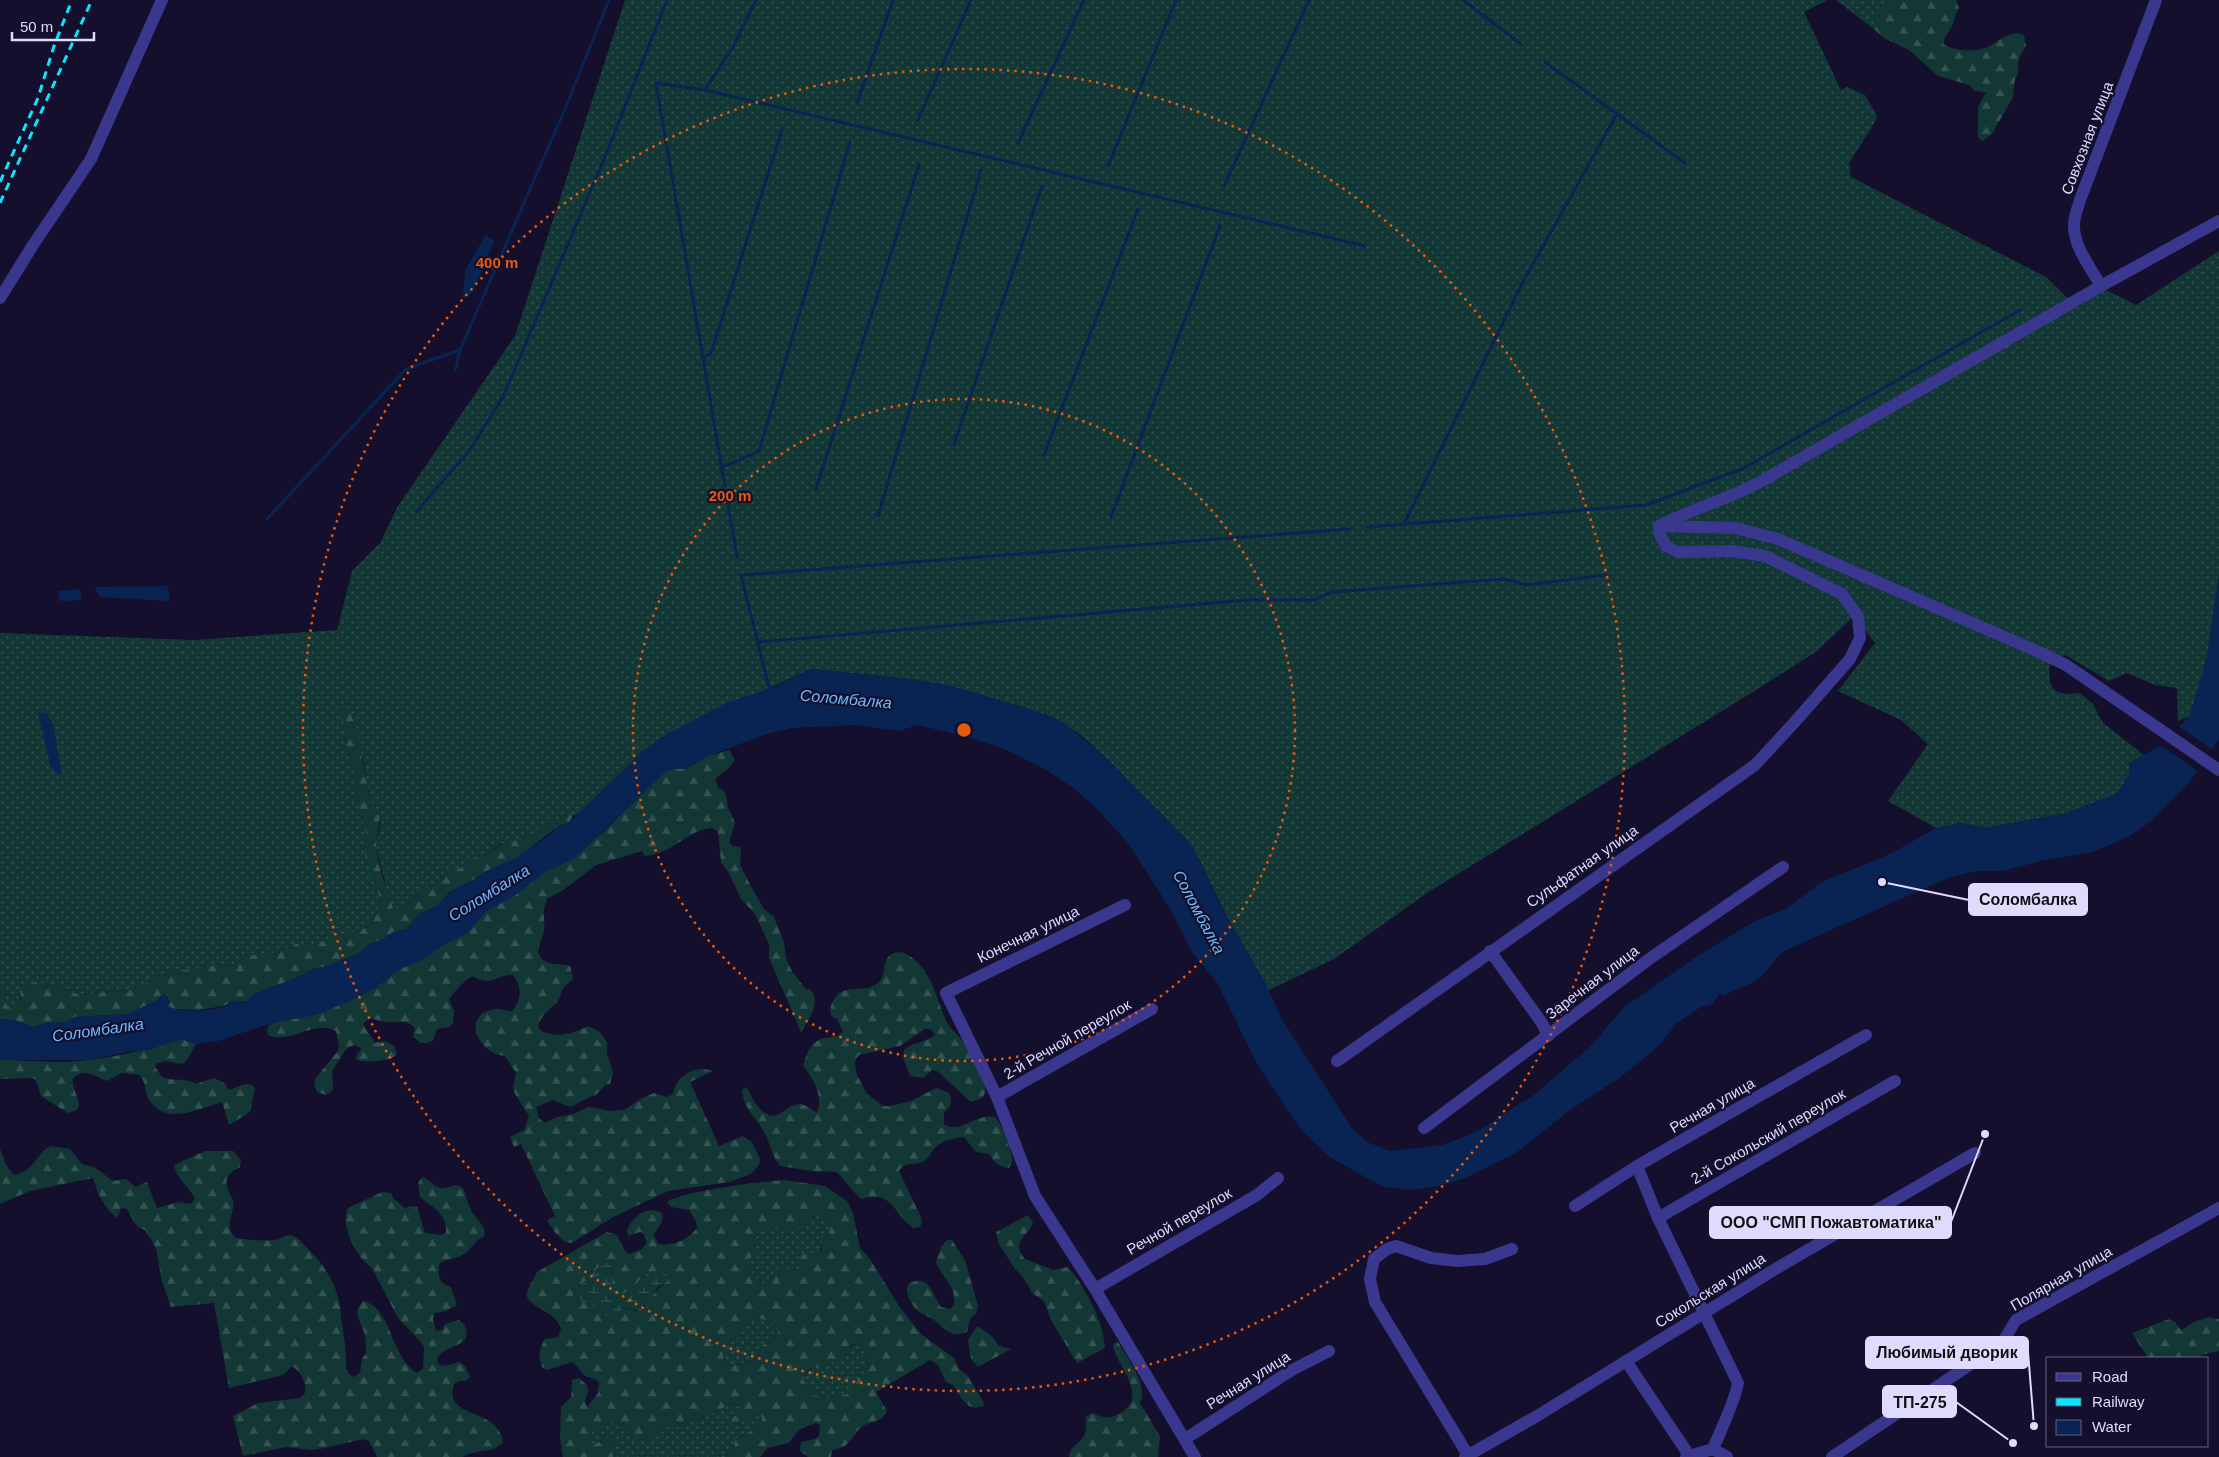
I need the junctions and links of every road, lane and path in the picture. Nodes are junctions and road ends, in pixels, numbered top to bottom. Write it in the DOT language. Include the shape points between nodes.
graph roads {
  1 [pos="162,0"];
  2 [pos="2156,0"];
  3 [pos="2219,221"];
  4 [pos="2101,286"];
  5 [pos="0,298"];
  6 [pos="1659,526"];
  7 [pos="2219,770"];
  8 [pos="1783,867"];
  9 [pos="1125,905"];
  10 [pos="1490,951"];
  11 [pos="1152,1009"];
  12 [pos="1866,1035"];
  13 [pos="1548,1036"];
  14 [pos="1337,1061"];
  15 [pos="1895,1081"];
  16 [pos="997,1097"];
  17 [pos="1424,1128"];
  18 [pos="1975,1152"];
  19 [pos="1637,1166"];
  20 [pos="1278,1178"];
  21 [pos="1575,1206"];
  22 [pos="2219,1208"];
  23 [pos="1658,1218"];
  24 [pos="1512,1249"];
  25 [pos="1095,1289"];
  26 [pos="1704,1313"];
  27 [pos="1329,1350"];
  28 [pos="1626,1361"];
  29 [pos="1185,1439"];
  30 [pos="1713,1449"];
  31 [pos="1467,1456"];
  32 [pos="1688,1456"];
  33 [pos="1196,1457"];
  34 [pos="1727,1457"];
  35 [pos="1832,1457"];
  1 -- 5 [label="street" via="91,159"];
  2 -- 4 [label="street, Совхозная улица" via="2074,223 2080,250"];
  3 -- 4 [label="street"];
  4 -- 6 [label="street" via="1760,482"];
  6 -- 7 [label="street" via="1735,528 1778,539 2066,665"];
  6 -- 10 [label="street, Сульфатная улица" via="1666,546 1678,552 1732,551 1765,556 1842,594 1858,617 1860,638 1850,659 1831,682 1755,765"];
  8 -- 13 [label="street, Заречная улица" via="1652,957"];
  9 -- 16 [label="street, Конечная улица" via="946,993"];
  10 -- 13 [label="street"];
  10 -- 14 [label="street, Сульфатная улица"];
  11 -- 16 [label="street, 2-й Речной переулок"];
  12 -- 19 [label="street, Речная улица"];
  13 -- 17 [label="street, Заречная улица"];
  15 -- 23 [label="street, 2-й Сокольский переулок"];
  16 -- 25 [label="street" via="1035,1196"];
  18 -- 26 [label="street, Сокольская улица"];
  19 -- 21 [label="street, Речная улица"];
  19 -- 23 [label="street"];
  20 -- 25 [label="street, Речной переулок" via="1256,1195"];
  22 -- 35 [label="street, Полярная улица" via="2016,1320 2002,1343"];
  23 -- 26 [label="street"];
  24 -- 31 [label="street" via="1485,1259 1456,1261 1431,1258 1396,1246 1386,1249 1374,1259 1370,1280 1375,1302"];
  25 -- 29 [label="street"];
  26 -- 28 [label="street, Сокольская улица"];
  26 -- 30 [label="street" via="1738,1383"];
  27 -- 29 [label="street, Речная улица"];
  28 -- 31 [label="street, Сокольская улица"];
  28 -- 32 [label="street"];
  29 -- 33 [label="street"];
  30 -- 32 [label="street"];
  30 -- 34 [label="street"];
}
